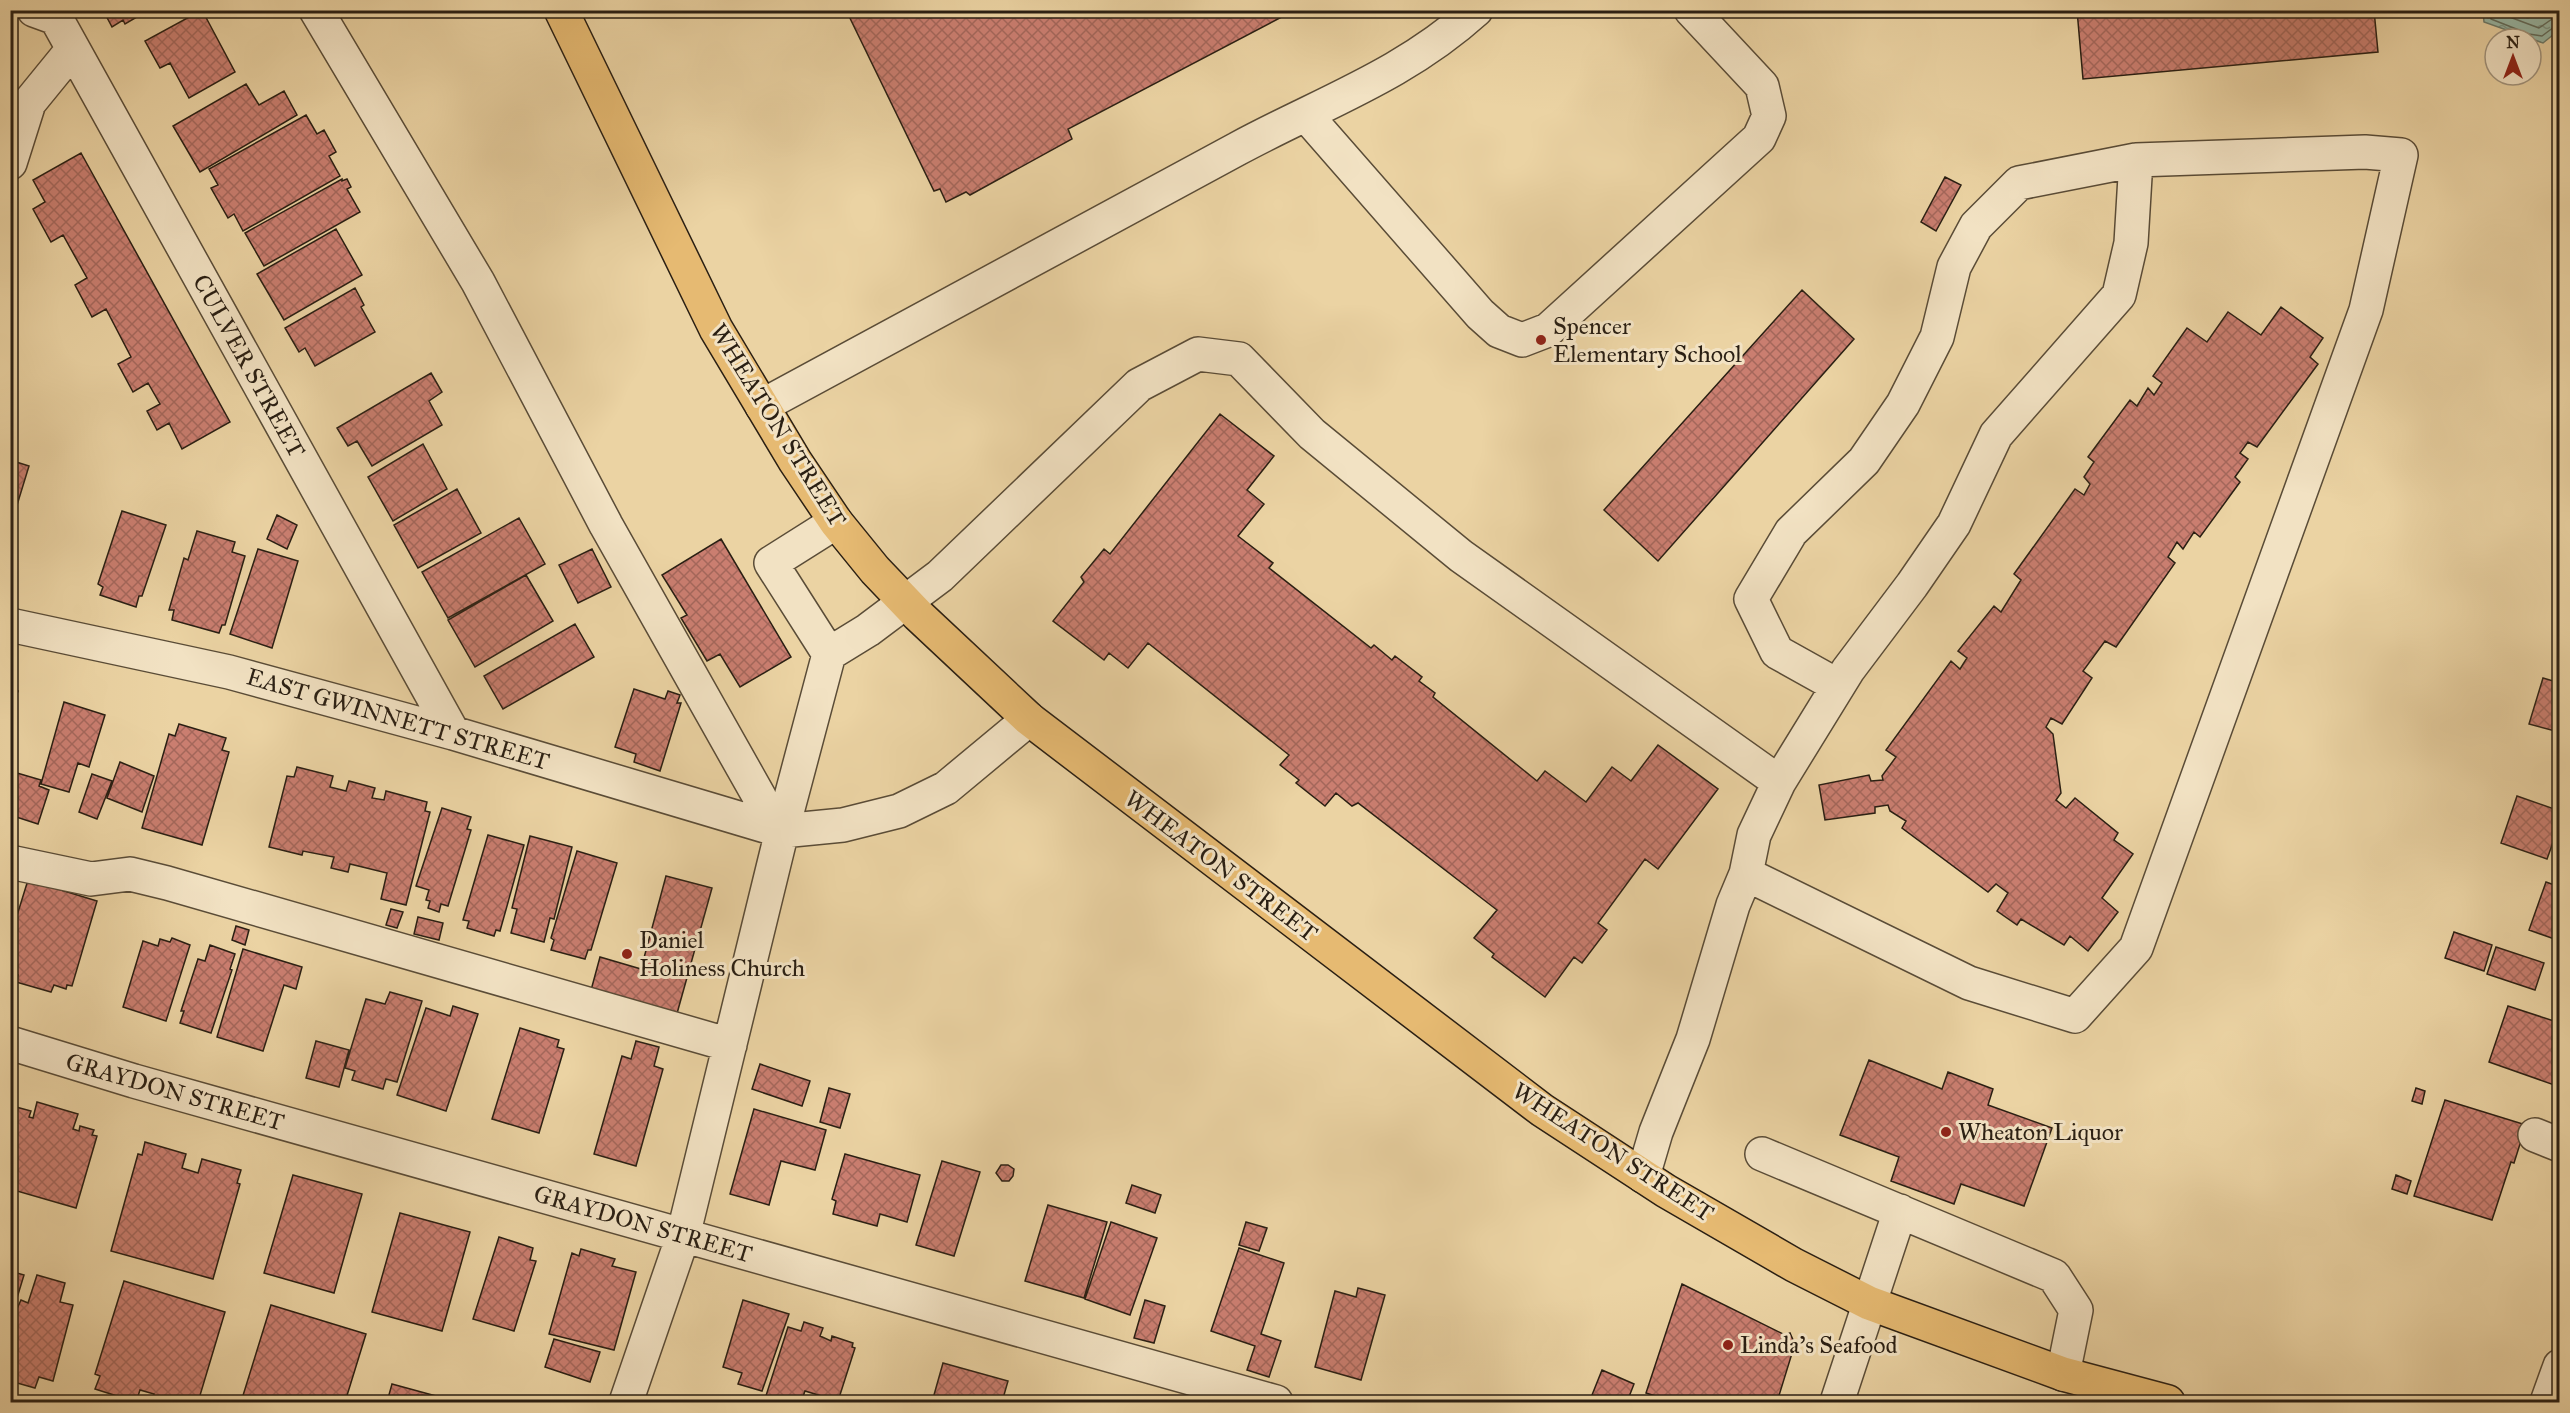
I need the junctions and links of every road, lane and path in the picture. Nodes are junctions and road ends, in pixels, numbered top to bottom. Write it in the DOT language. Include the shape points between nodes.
graph roads {
  1 [pos="316,10"];
  2 [pos="561,10"];
  3 [pos="1476,10"];
  4 [pos="1691,10"];
  5 [pos="50,13"];
  6 [pos="73,49"];
  7 [pos="1305,115"];
  8 [pos="2136,160"];
  9 [pos="10,163"];
  10 [pos="762,406"];
  11 [pos="837,522"];
  12 [pos="907,603"];
  13 [pos="10,625"];
  14 [pos="829,654"];
  15 [pos="1838,686"];
  16 [pos="1029,720"];
  17 [pos="453,733"];
  18 [pos="1779,782"];
  19 [pos="770,827"];
  20 [pos="10,862"];
  21 [pos="1746,874"];
  22 [pos="10,1043"];
  23 [pos="730,1045"];
  24 [pos="1762,1154"];
  25 [pos="1643,1176"];
  26 [pos="1900,1211"];
  27 [pos="683,1236"];
  28 [pos="1869,1303"];
  29 [pos="2559,1366"];
  30 [pos="2063,1374"];
  31 [pos="2130,1398"];
  32 [pos="626,1402"];
  33 [pos="1276,1402"];
  34 [pos="1837,1402"];
  35 [pos="2168,1402"];
  36 [pos="2547,1402"];
  1 -- 19 [label="street" via="478,282 606,525 760,798"];
  2 -- 10 [label="main road, WHEATON STREET" via="716,329"];
  3 -- 7 [label="street" via="1406,64"];
  4 -- 7 [label="street" via="1762,86 1769,116 1759,138 1548,330 1522,340 1499,331 1480,314"];
  5 -- 6 [label="street, CULVER STREET"];
  6 -- 9 [label="street" via="29,103"];
  6 -- 17 [label="street, CULVER STREET"];
  7 -- 10 [label="street"];
  8 -- 15 [label="street" via="2131,243 2119,295 1996,435 1954,524"];
  8 -- 15 [label="street" via="2019,183 1976,226 1954,267 1938,337 1903,404 1864,461 1791,532 1751,599 1777,652"];
  8 -- 21 [label="street" via="2365,152 2401,155 2366,310 2136,948 2075,1016 1969,983"];
  10 -- 11 [label="main road, WHEATON STREET"];
  11 -- 12 [label="main road, WHEATON STREET"];
  11 -- 14 [label="street" via="771,563"];
  12 -- 14 [label="street"];
  12 -- 16 [label="main road, WHEATON STREET"];
  12 -- 18 [label="street" via="1139,385 1198,354 1239,359 1312,434 1461,556"];
  13 -- 17 [label="street, EAST GWINNETT STREET" via="229,672"];
  14 -- 19 [label="street"];
  15 -- 18 [label="street"];
  16 -- 19 [label="street" via="945,788 899,811 843,825"];
  16 -- 25 [label="main road, WHEATON STREET" via="1533,1104"];
  17 -- 19 [label="street, EAST GWINNETT STREET"];
  18 -- 21 [label="street" via="1754,835"];
  19 -- 23 [label="street"];
  20 -- 23 [label="street" via="91,879 130,874 158,880"];
  21 -- 25 [label="street" via="1693,1039"];
  22 -- 27 [label="street, GRAYDON STREET"];
  23 -- 27 [label="street"];
  24 -- 26 [label="street"];
  25 -- 28 [label="main road, WHEATON STREET" via="1794,1265"];
  26 -- 28 [label="street"];
  26 -- 30 [label="street" via="2054,1276 2076,1310"];
  27 -- 32 [label="street"];
  27 -- 33 [label="street, GRAYDON STREET"];
  28 -- 30 [label="main road, WHEATON STREET"];
  28 -- 34 [label="street"];
  29 -- 36 [label="street"];
  30 -- 31 [label="main road, WHEATON STREET"];
  31 -- 35 [label="main road, WHEATON STREET"];
}
